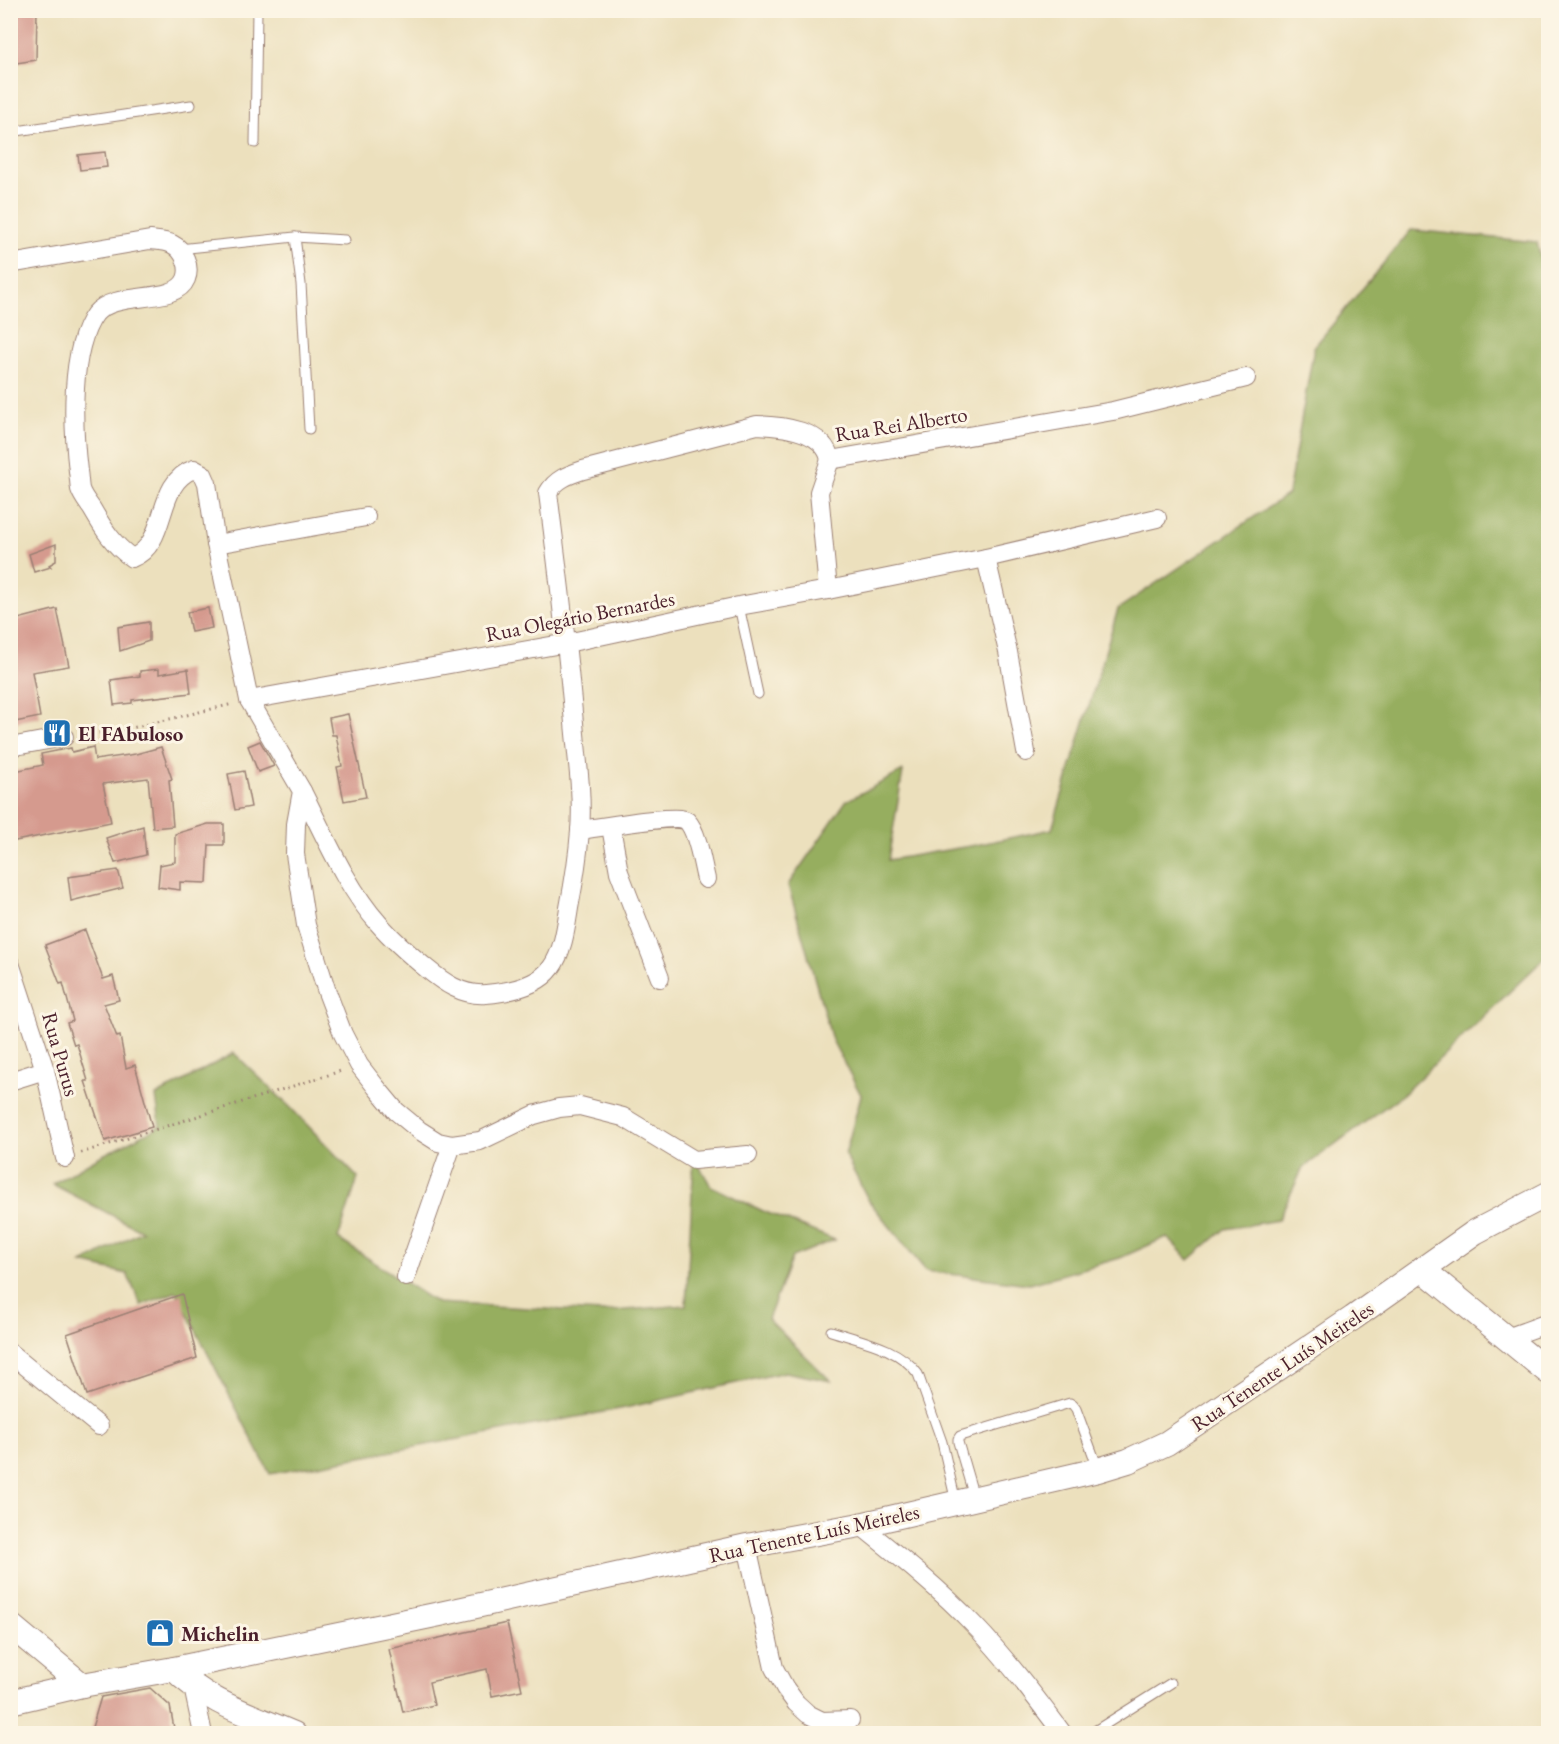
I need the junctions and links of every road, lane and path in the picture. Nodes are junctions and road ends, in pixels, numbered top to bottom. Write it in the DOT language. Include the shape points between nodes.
graph roads {
  1 [pos="257,10"];
  2 [pos="190,105"];
  3 [pos="10,132"];
  4 [pos="255,144"];
  5 [pos="295,237"];
  6 [pos="345,240"];
  7 [pos="179,249"];
  8 [pos="10,264"];
  9 [pos="1246,378"];
  10 [pos="309,429"];
  11 [pos="830,460"];
  12 [pos="366,518"];
  13 [pos="1157,518"];
  14 [pos="216,544"];
  15 [pos="986,558"];
  16 [pos="828,590"];
  17 [pos="739,606"];
  18 [pos="567,644"];
  19 [pos="758,694"];
  20 [pos="249,700"];
  21 [pos="64,737"];
  22 [pos="10,747"];
  23 [pos="1026,752"];
  24 [pos="302,792"];
  25 [pos="611,827"];
  26 [pos="580,830"];
  27 [pos="706,879"];
  28 [pos="10,963"];
  29 [pos="660,978"];
  30 [pos="359,1065"];
  31 [pos="45,1070"];
  32 [pos="10,1081"];
  33 [pos="452,1145"];
  34 [pos="748,1155"];
  35 [pos="65,1158"];
  36 [pos="1548,1194"];
  37 [pos="1422,1269"];
  38 [pos="406,1277"];
  39 [pos="1548,1323"];
  40 [pos="831,1331"];
  41 [pos="1507,1338"];
  42 [pos="10,1353"];
  43 [pos="1548,1372"];
  44 [pos="99,1426"];
  45 [pos="1098,1470"];
  46 [pos="965,1500"];
  47 [pos="860,1525"];
  48 [pos="747,1546"];
  49 [pos="10,1625"];
  50 [pos="174,1670"];
  51 [pos="1171,1683"];
  52 [pos="82,1685"];
  53 [pos="193,1687"];
  54 [pos="10,1702"];
  55 [pos="850,1720"];
  56 [pos="203,1734"];
  57 [pos="294,1734"];
  58 [pos="1063,1734"];
  59 [pos="1090,1734"];
  1 -- 4 [label="lane"];
  2 -- 3 [label="lane"];
  5 -- 6 [label="lane"];
  5 -- 7 [label="lane"];
  5 -- 10 [label="lane"];
  7 -- 8 [label="street" via="150,240"];
  7 -- 14 [label="street" via="187,261 188,277 183,285 169,293 120,300 97,312 91,321 73,397 80,490 106,532 132,558 140,555 153,538 176,480 183,472 194,469 203,474 207,483"];
  9 -- 11 [label="street, Rua Rei Alberto" via="1113,411"];
  11 -- 16 [label="street" via="819,492"];
  11 -- 18 [label="street, Rua Rei Alberto" via="818,439 757,425 571,474 556,483 548,493"];
  12 -- 14 [label="street"];
  13 -- 15 [label="street, Rua Olegário Bernardes"];
  14 -- 20 [label="street"];
  15 -- 16 [label="street, Rua Olegário Bernardes"];
  15 -- 23 [label="street"];
  16 -- 17 [label="street, Rua Olegário Bernardes"];
  17 -- 18 [label="street, Rua Olegário Bernardes"];
  17 -- 19 [label="lane"];
  18 -- 20 [label="street, Rua Olegário Bernardes"];
  18 -- 26 [label="street"];
  20 -- 21 [label="path" via="119,731"];
  20 -- 24 [label="street"];
  21 -- 22 [label="street"];
  24 -- 26 [label="street" via="355,891 378,923 438,978 476,995 522,987 543,978 552,967 560,953 568,916"];
  24 -- 30 [label="street" via="295,854 306,925 327,992"];
  25 -- 26 [label="street"];
  25 -- 27 [label="street" via="662,818 687,821"];
  25 -- 29 [label="street" via="619,872"];
  28 -- 31 [label="street, Rua Purus"];
  30 -- 33 [label="street" via="396,1111 438,1142"];
  30 -- 35 [label="path"];
  31 -- 32 [label="street"];
  31 -- 35 [label="street, Rua Purus"];
  33 -- 34 [label="street" via="480,1141 534,1115 580,1106 623,1117 694,1160"];
  33 -- 38 [label="street"];
  36 -- 37 [label="main road, Rua Tenente Luís Meireles" via="1475,1232"];
  37 -- 41 [label="main road"];
  37 -- 45 [label="main road, Rua Tenente Luís Meireles" via="1167,1443"];
  39 -- 41 [label="street"];
  40 -- 46 [label="lane" via="878,1346 912,1366"];
  41 -- 43 [label="main road"];
  42 -- 44 [label="street"];
  45 -- 46 [label="main road, Rua Tenente Luís Meireles"];
  45 -- 46 [label="lane" via="1076,1409 1070,1403 960,1436"];
  46 -- 47 [label="main road, Rua Tenente Luís Meireles"];
  47 -- 48 [label="main road, Rua Tenente Luís Meireles"];
  47 -- 58 [label="street" via="975,1626"];
  48 -- 50 [label="main road, Rua Tenente Luís Meireles"];
  48 -- 55 [label="street" via="774,1668 785,1688 808,1714 822,1721"];
  49 -- 52 [label="main road"];
  50 -- 52 [label="main road, Rua Tenente Luís Meireles"];
  50 -- 53 [label="main road"];
  51 -- 59 [label="lane"];
  52 -- 54 [label="main road, Rua Tenente Luís Meireles"];
  53 -- 56 [label="street"];
  53 -- 57 [label="main road"];
}
